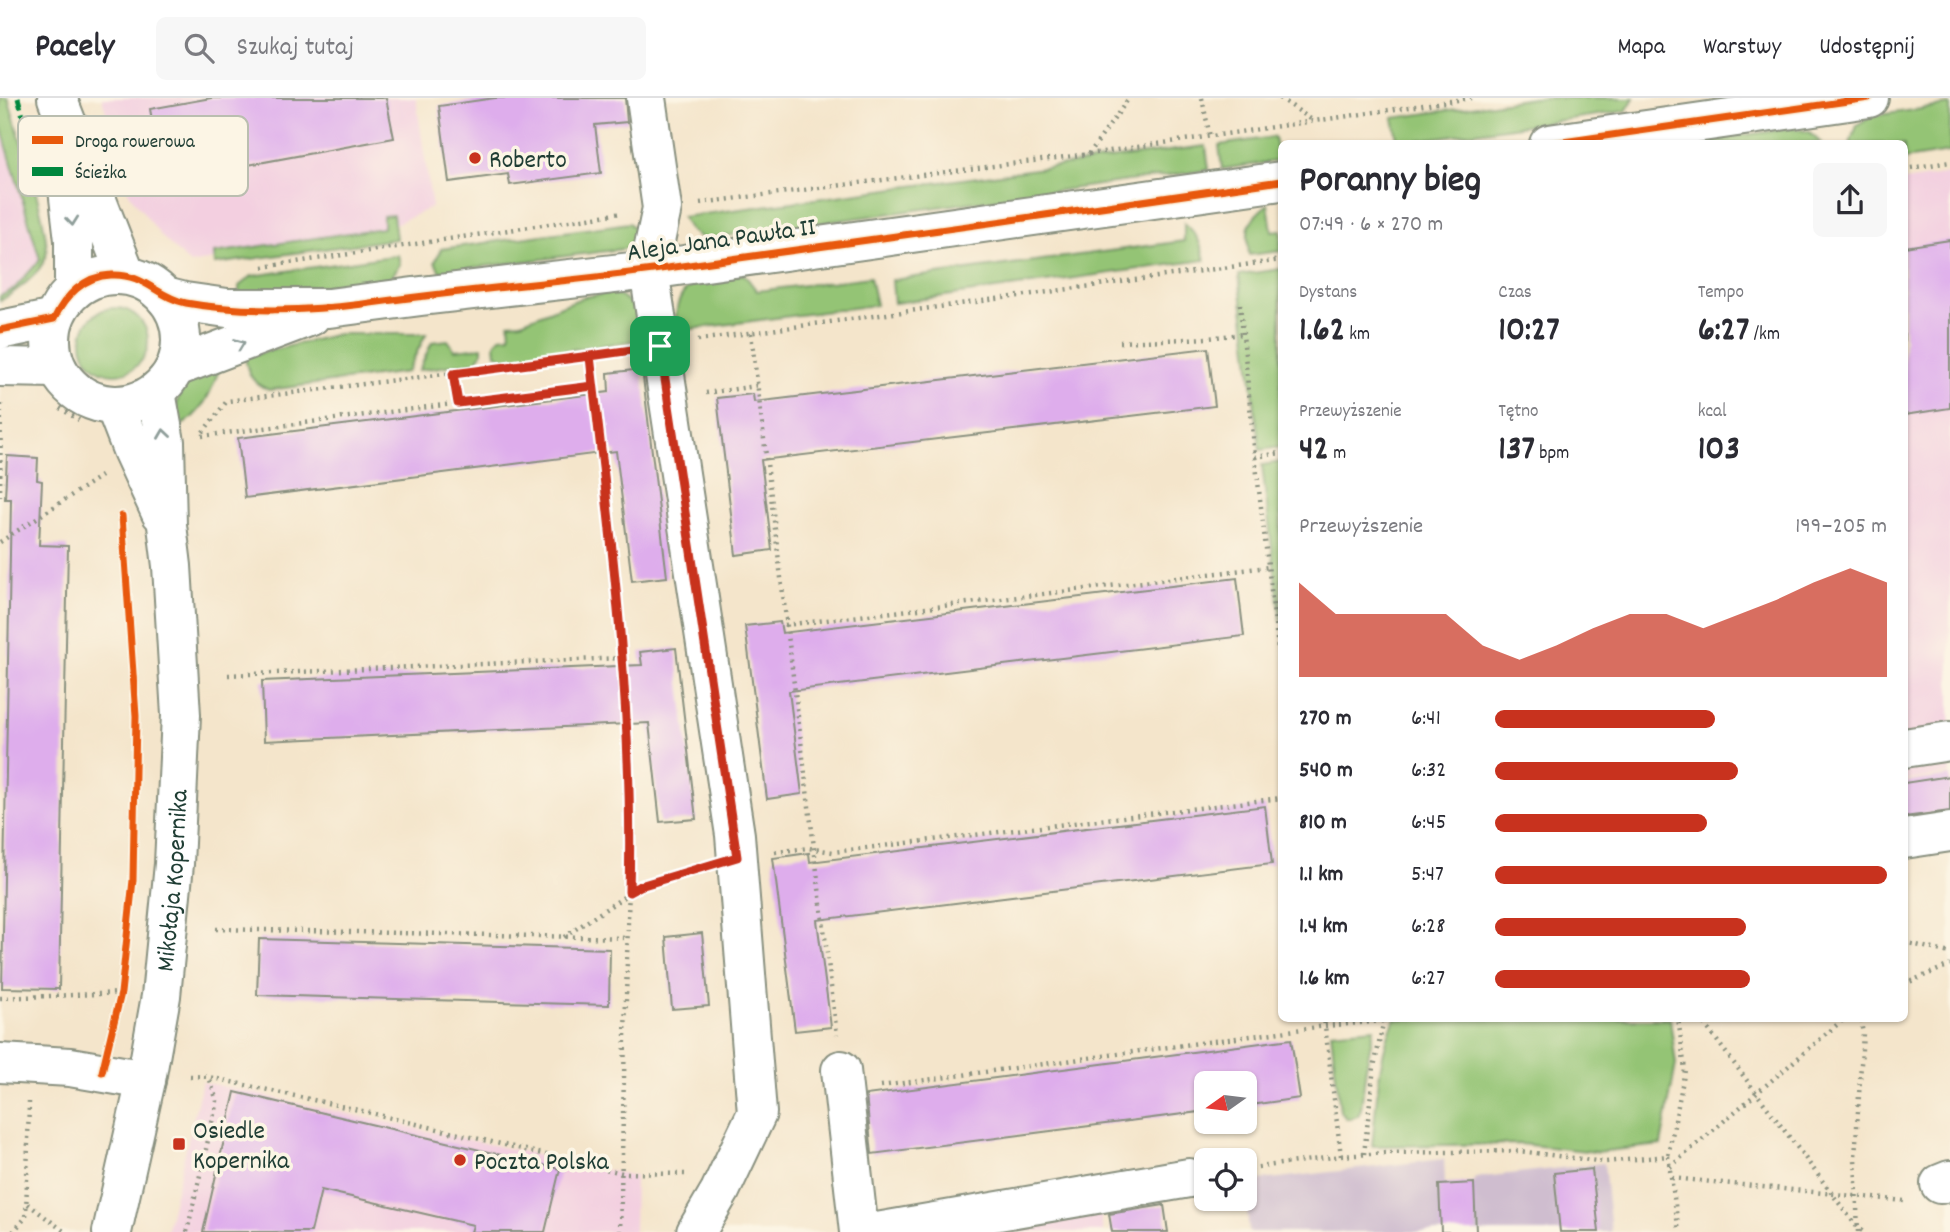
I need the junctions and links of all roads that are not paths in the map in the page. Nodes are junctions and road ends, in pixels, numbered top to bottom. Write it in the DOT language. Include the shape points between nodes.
graph roads {
  1 [pos="646,98"];
  2 [pos="1869,98"];
  3 [pos="1577,140"];
  4 [pos="1278,181"];
  5 [pos="69,196"];
  6 [pos="95,196"];
  7 [pos="649,270"];
  8 [pos="126,275"];
  9 [pos="165,297"];
  10 [pos="64,304"];
  11 [pos="329,308"];
  12 [pos="0,330"];
  13 [pos="0,367"];
  14 [pos="56,368"];
  15 [pos="166,379"];
  16 [pos="99,414"];
  17 [pos="167,524"];
  18 [pos="1950,741"];
  19 [pos="1908,747"];
  20 [pos="1950,832"];
  21 [pos="1908,838"];
  22 [pos="15,1064"];
  23 [pos="146,1080"];
  24 [pos="842,1081"];
  25 [pos="1189,1178"];
  26 [pos="113,1232"];
  27 [pos="696,1232"];
  28 [pos="859,1232"];
  29 [pos="877,1232"];
  1 -- 7 [label="street, Aleja Jana Pawła II" via="662,208"];
  2 -- 3 [label="street"];
  4 -- 7 [label="street, Aleja Jana Pawła II"];
  5 -- 10 [label="street, one-way" via="74,240"];
  6 -- 8 [label="street"];
  7 -- 11 [label="street, Aleja Jana Pawła II"];
  7 -- 27 [label="street" via="737,857 757,1113"];
  8 -- 9 [label="street"];
  8 -- 10 [label="street" via="90,280"];
  9 -- 11 [label="street, Aleja Jana Pawła II" via="227,308"];
  9 -- 15 [label="street" via="178,318 181,342"];
  10 -- 12 [label="street"];
  10 -- 14 [label="street" via="50,343"];
  15 -- 11 [label="street, Aleja Jana Pawła II, one-way"];
  13 -- 14 [label="street"];
  14 -- 16 [label="street" via="80,395 97,403"];
  15 -- 16 [label="street" via="135,403"];
  17 -- 15 [label="street, Mikołaja Kopernika, one-way"];
  16 -- 17 [label="street, Mikołaja Kopernika" via="132,450"];
  17 -- 23 [label="street, Mikołaja Kopernika" via="181,715 173,877 161,996"];
  18 -- 19 [label="street"];
  20 -- 21 [label="street"];
  22 -- 23 [label="street" via="70,1067"];
  23 -- 26 [label="street, Mikołaja Kopernika"];
  24 -- 28 [label="street"];
  25 -- 29 [label="street"];
}
